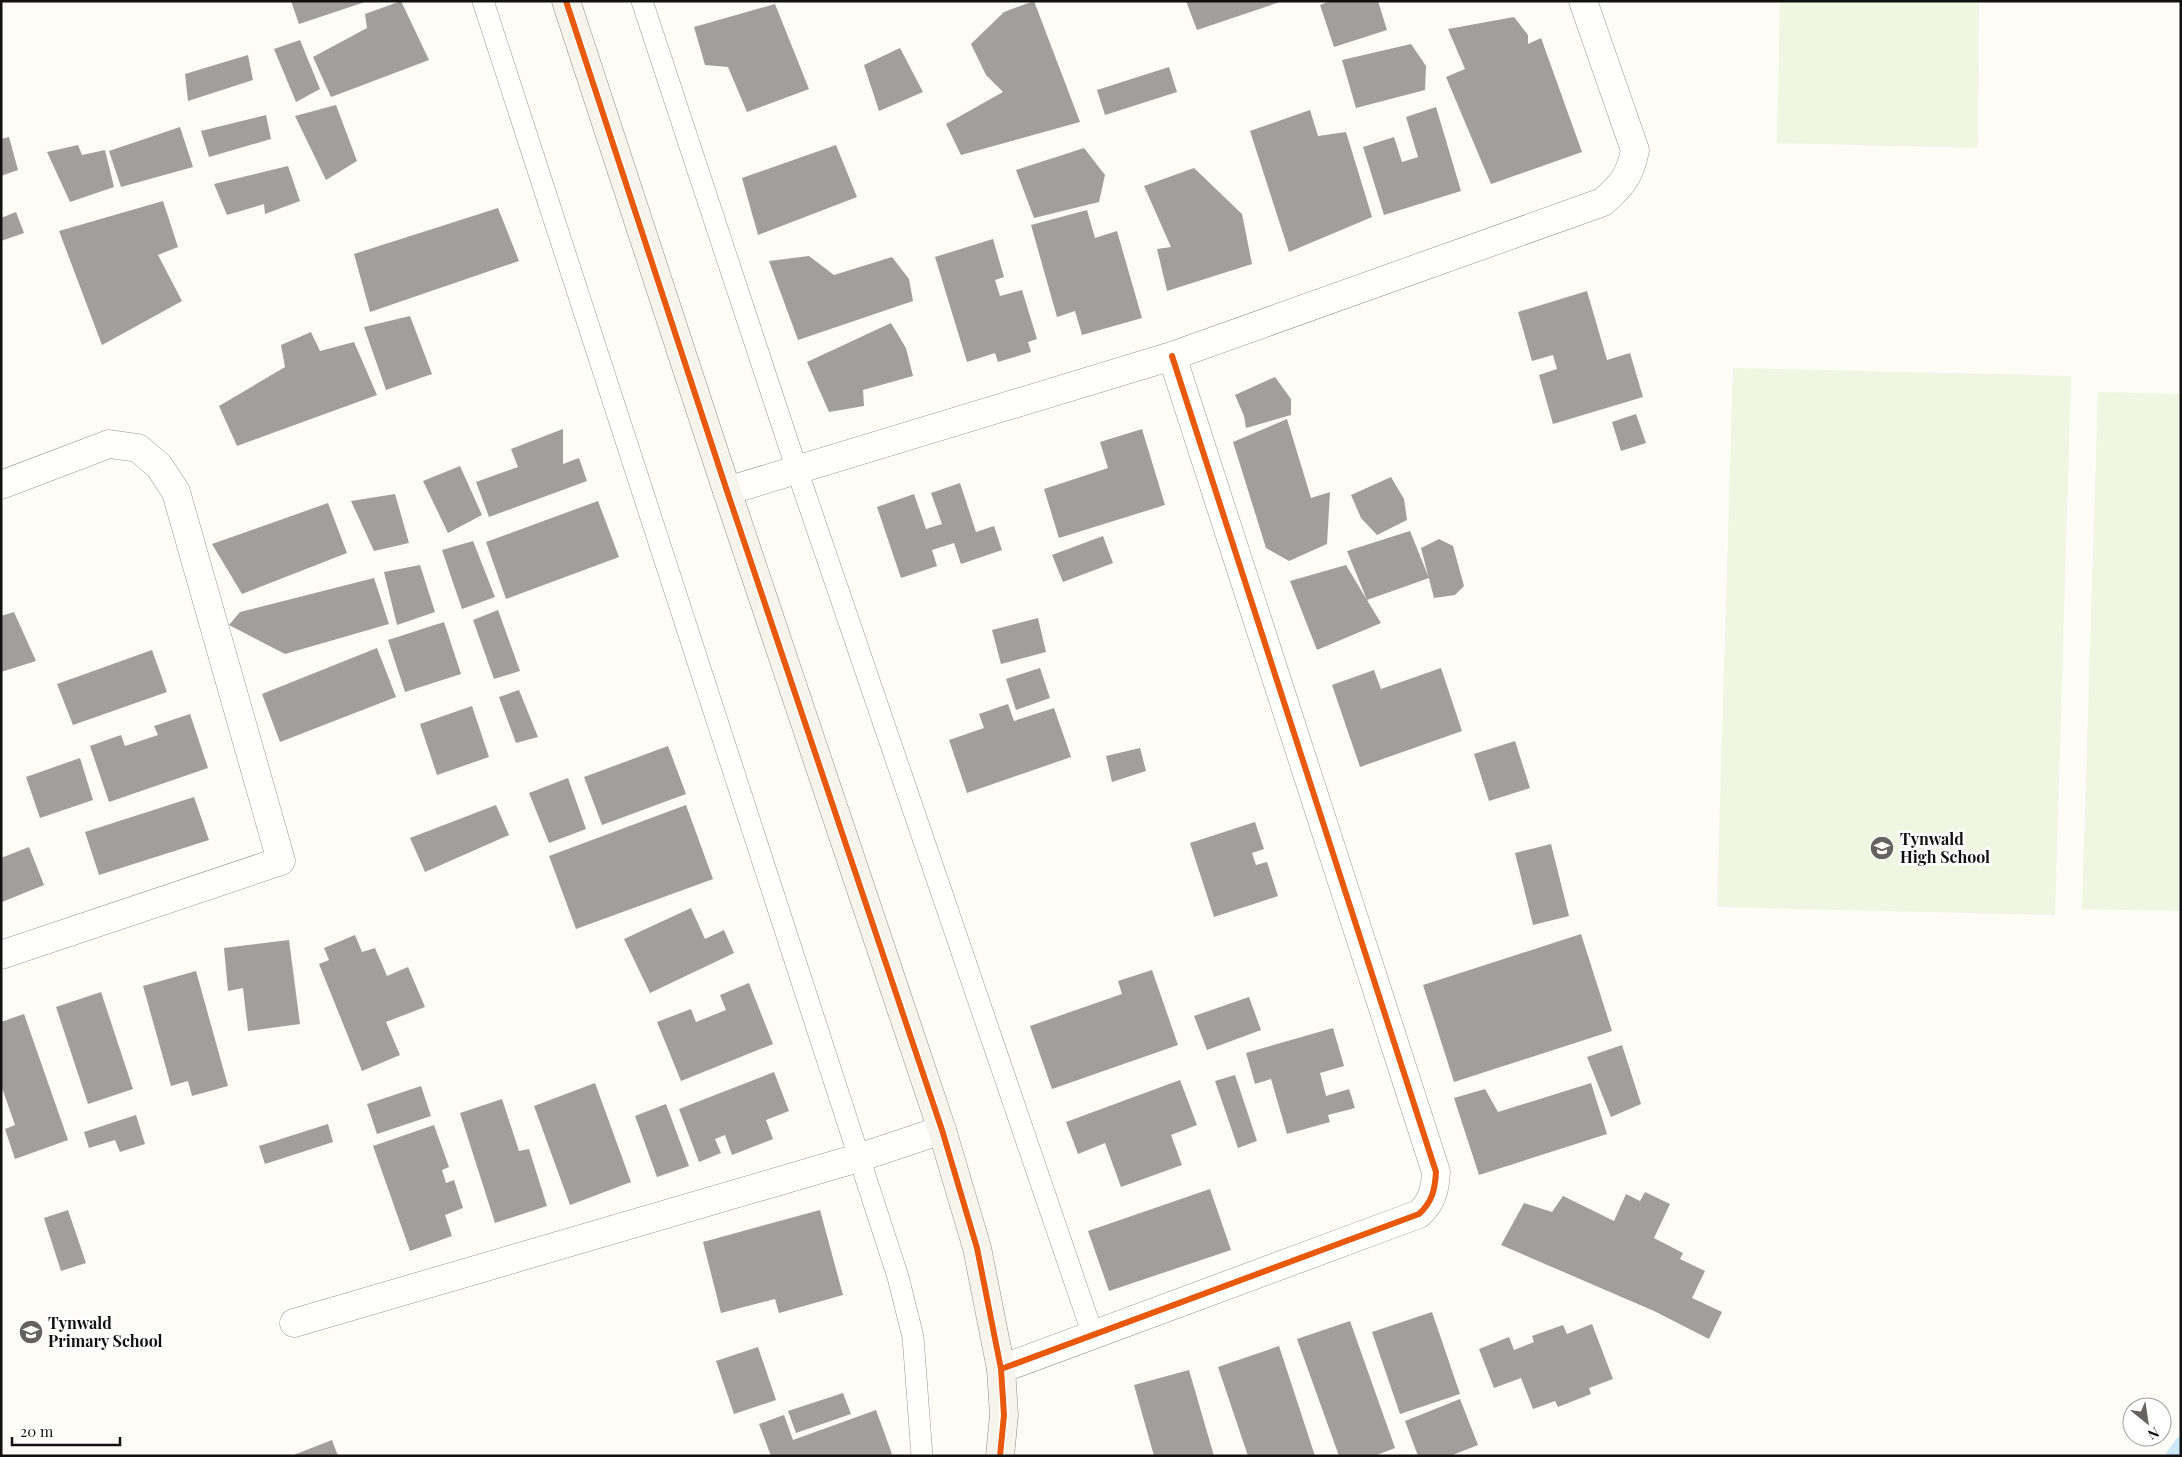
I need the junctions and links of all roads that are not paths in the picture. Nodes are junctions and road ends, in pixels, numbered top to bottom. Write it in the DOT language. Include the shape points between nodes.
graph roads {
  1 [pos="482,1"];
  2 [pos="566,1"];
  3 [pos="642,1"];
  4 [pos="1583,1"];
  5 [pos="1172,356"];
  6 [pos="797,470"];
  7 [pos="1,486"];
  8 [pos="727,492"];
  9 [pos="1,955"];
  10 [pos="942,1130"];
  11 [pos="858,1158"];
  12 [pos="294,1323"];
  13 [pos="1093,1335"];
  14 [pos="1001,1369"];
  15 [pos="922,1456"];
  16 [pos="1000,1456"];
  1 -- 11 [label="lane"];
  2 -- 8 [label="street"];
  3 -- 6 [label="lane"];
  4 -- 5 [label="street" via="1635,150 1624,182 1603,202"];
  5 -- 6 [label="street"];
  5 -- 13 [label="street" via="1436,1178 1433,1197 1419,1214"];
  6 -- 8 [label="street"];
  6 -- 13 [label="lane"];
  7 -- 9 [label="street" via="109,444 138,448 160,466 176,492 281,861"];
  8 -- 10 [label="street"];
  10 -- 11 [label="street"];
  10 -- 14 [label="street" via="977,1248"];
  11 -- 12 [label="street"];
  11 -- 15 [label="lane" via="898,1277 913,1337"];
  13 -- 14 [label="street"];
  14 -- 16 [label="street" via="1004,1415"];
}
